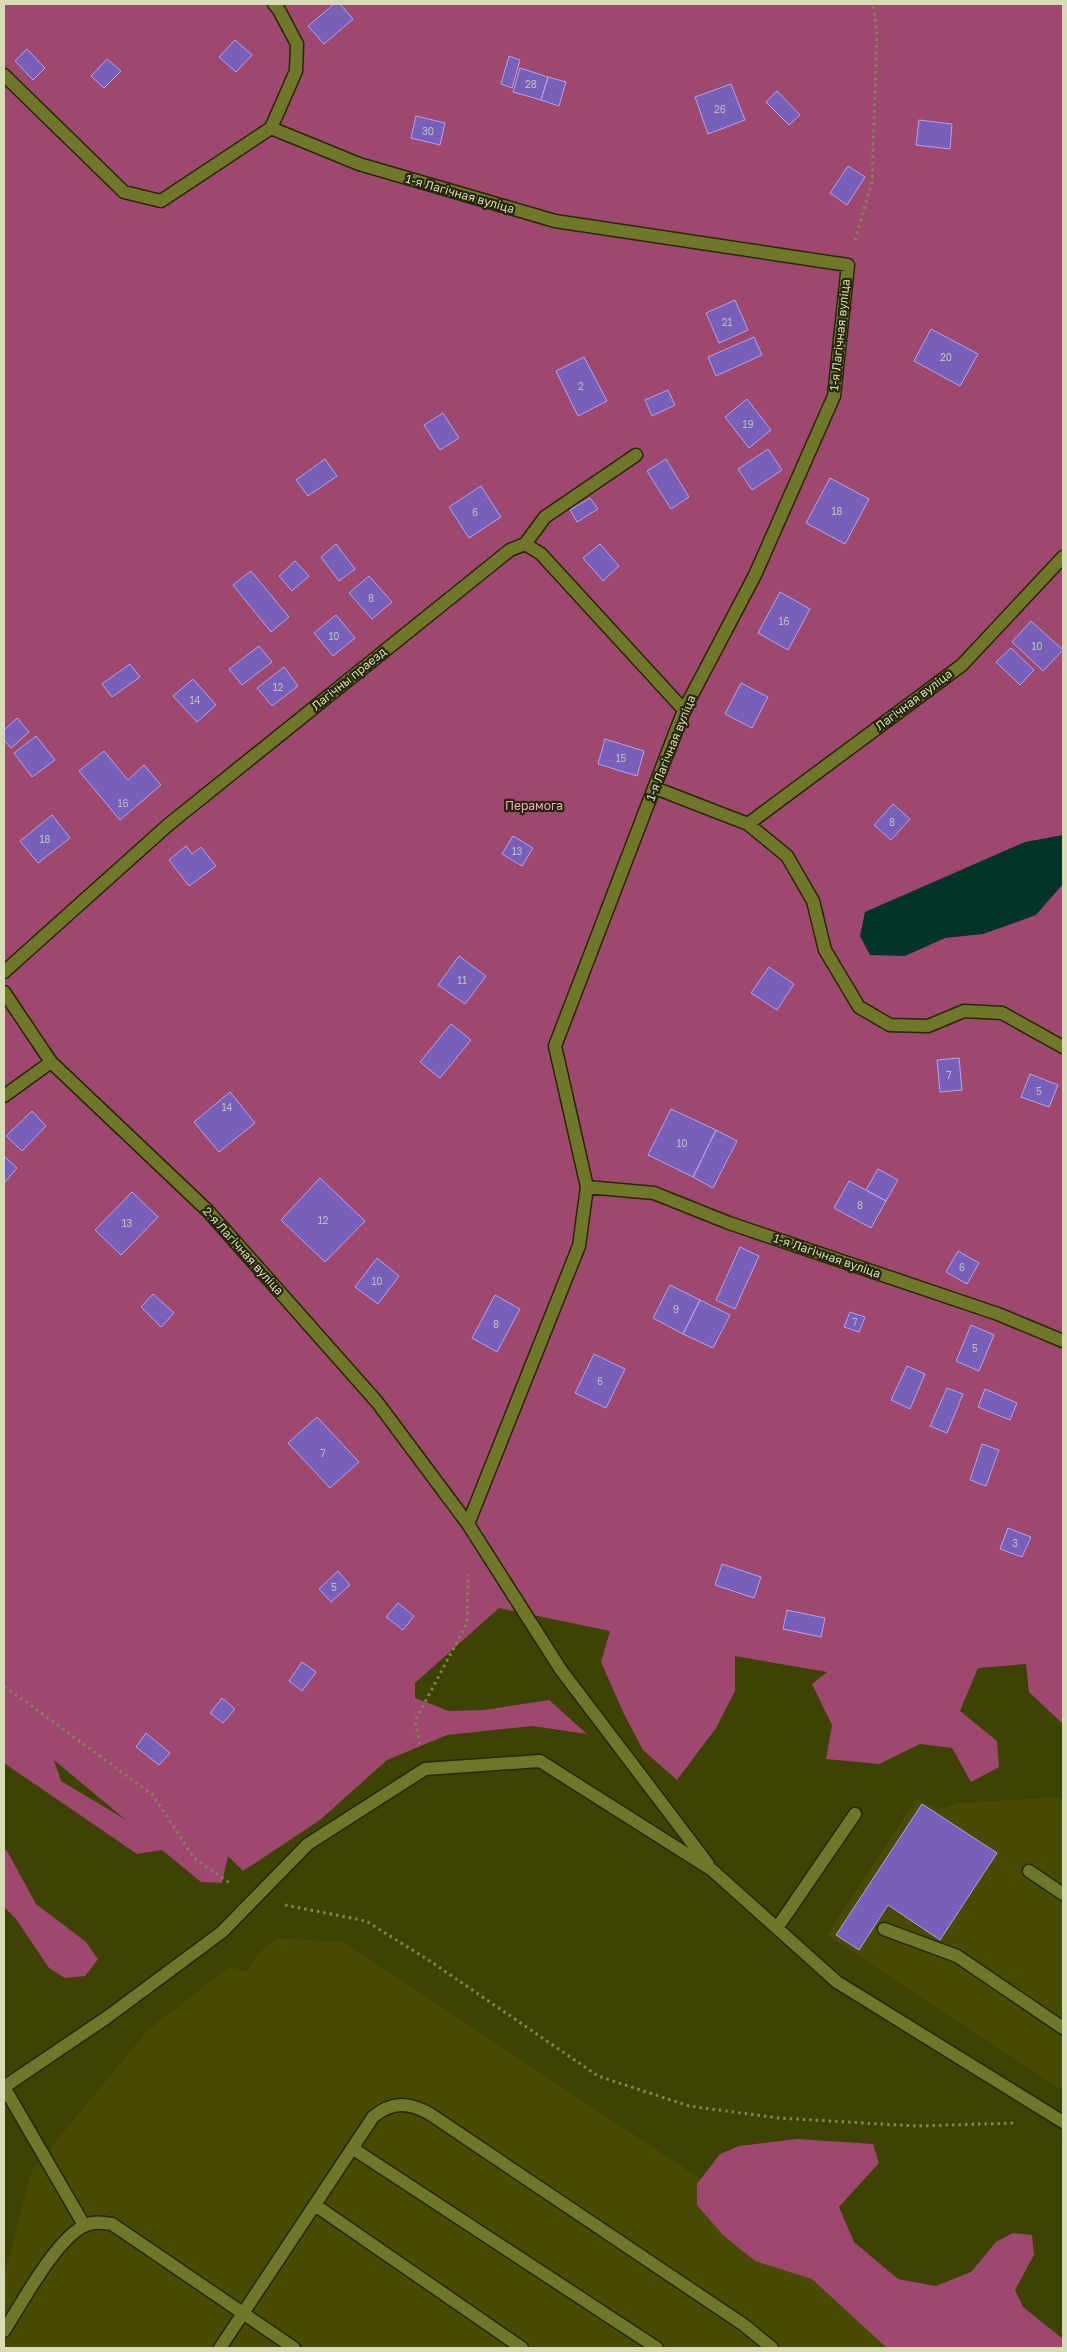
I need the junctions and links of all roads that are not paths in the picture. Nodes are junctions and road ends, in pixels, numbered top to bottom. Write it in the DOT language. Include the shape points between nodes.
graph roads {
  1 [pos="274,4"];
  2 [pos="4,75"];
  3 [pos="271,128"];
  4 [pos="636,455"];
  5 [pos="526,544"];
  6 [pos="1063,557"];
  7 [pos="684,710"];
  8 [pos="655,788"];
  9 [pos="748,824"];
  10 [pos="4,972"];
  11 [pos="4,992"];
  12 [pos="1063,1048"];
  13 [pos="51,1062"];
  14 [pos="4,1096"];
  15 [pos="587,1187"];
  16 [pos="1063,1340"];
  17 [pos="468,1524"];
  18 [pos="855,1814"];
  19 [pos="712,1870"];
  20 [pos="1029,1871"];
  21 [pos="1063,1894"];
  22 [pos="777,1928"];
  23 [pos="884,1929"];
  24 [pos="1063,2028"];
  25 [pos="4,2087"];
  26 [pos="1063,2122"];
  27 [pos="352,2148"];
  28 [pos="315,2205"];
  29 [pos="84,2225"];
  30 [pos="244,2313"];
  31 [pos="4,2330"];
  32 [pos="220,2348"];
  33 [pos="294,2348"];
  34 [pos="522,2348"];
  35 [pos="657,2348"];
  36 [pos="772,2348"];
  1 -- 3 [label="lane" via="297,44 296,71"];
  2 -- 3 [label="lane" via="124,192 161,201"];
  3 -- 7 [label="lane, 1-я Лагічная вуліца" via="359,164 555,221 848,265 834,396 755,575"];
  4 -- 5 [label="lane" via="545,517"];
  5 -- 7 [label="lane" via="541,554"];
  5 -- 10 [label="lane, Лагічны праезд" via="510,550 168,824"];
  6 -- 9 [label="lane, Лагічная вуліца" via="962,665"];
  7 -- 8 [label="lane, 1-я Лагічная вуліца"];
  8 -- 9 [label="lane"];
  8 -- 15 [label="lane, 1-я Лагічная вуліца" via="555,1046"];
  9 -- 12 [label="lane" via="787,856 813,901 825,950 858,1008 890,1024 918,1026 928,1026 964,1011 1002,1013"];
  11 -- 13 [label="lane, 2-я Лагічная вуліца"];
  13 -- 14 [label="lane"];
  13 -- 17 [label="lane, 2-я Лагічная вуліца" via="208,1211 377,1402"];
  15 -- 16 [label="lane, 1-я Лагічная вуліца" via="654,1193 729,1223 998,1314"];
  15 -- 17 [label="lane, 1-я Лагічная вуліца" via="579,1246"];
  17 -- 19 [label="lane, 2-я Лагічная вуліца" via="561,1670"];
  18 -- 22 [label="lane"];
  19 -- 22 [label="lane"];
  19 -- 25 [label="lane" via="540,1761 425,1769 308,1844 222,1932 106,2018"];
  20 -- 21 [label="lane"];
  22 -- 26 [label="lane" via="837,1982"];
  23 -- 24 [label="lane" via="957,1956"];
  25 -- 29 [label="lane"];
  27 -- 28 [label="lane"];
  27 -- 35 [label="lane"];
  27 -- 36 [label="lane" via="373,2117 382,2110 393,2105 416,2106 736,2319"];
  28 -- 30 [label="lane"];
  28 -- 34 [label="lane"];
  29 -- 30 [label="lane" via="97,2222 112,2224"];
  29 -- 31 [label="lane" via="59,2246"];
  30 -- 32 [label="lane"];
  30 -- 33 [label="lane"];
}
